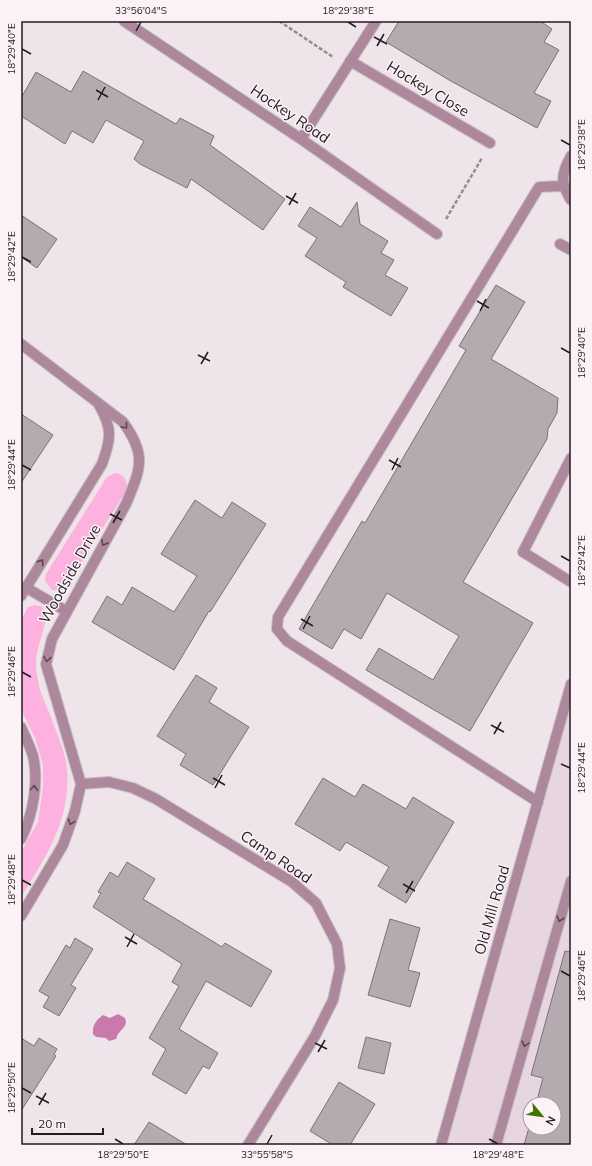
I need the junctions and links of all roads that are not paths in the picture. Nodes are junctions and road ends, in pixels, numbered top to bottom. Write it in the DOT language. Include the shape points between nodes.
graph roads {
  1 [pos="124,21"];
  2 [pos="376,21"];
  3 [pos="349,64"];
  4 [pos="301,139"];
  5 [pos="490,143"];
  6 [pos="571,156"];
  7 [pos="563,186"];
  8 [pos="571,200"];
  9 [pos="437,234"];
  10 [pos="560,244"];
  11 [pos="571,250"];
  12 [pos="21,344"];
  13 [pos="96,400"];
  14 [pos="571,458"];
  15 [pos="571,582"];
  16 [pos="23,591"];
  17 [pos="66,611"];
  18 [pos="571,684"];
  19 [pos="21,727"];
  20 [pos="81,784"];
  21 [pos="538,802"];
  22 [pos="21,838"];
  23 [pos="571,881"];
  24 [pos="21,916"];
  25 [pos="248,1145"];
  26 [pos="441,1145"];
  27 [pos="496,1145"];
  1 -- 4 [label="street, Hockey Road"];
  2 -- 3 [label="street"];
  3 -- 4 [label="street"];
  3 -- 5 [label="street, Hockey Close"];
  4 -- 9 [label="street, Hockey Road"];
  6 -- 7 [label="street" via="564,169"];
  7 -- 8 [label="street"];
  7 -- 21 [label="street" via="539,187 278,618 277,629 287,641"];
  10 -- 11 [label="street"];
  12 -- 13 [label="street"];
  16 -- 13 [label="street, Woodside Drive, one-way" via="95,475 109,445 110,430"];
  13 -- 17 [label="street, Woodside Drive, one-way" via="123,422 134,437 140,456 135,481 126,504"];
  14 -- 15 [label="street" via="523,552"];
  16 -- 17 [label="street"];
  17 -- 20 [label="street, Woodside Drive, one-way" via="52,639 46,664"];
  18 -- 21 [label="street, Old Mill Road"];
  22 -- 19 [label="street, one-way" via="32,810 35,783 33,756"];
  20 -- 24 [label="street, Woodside Drive, one-way" via="63,845"];
  20 -- 25 [label="street, Camp Road" via="109,782 133,788 156,799 292,882 316,903 336,944 340,968 333,1000 315,1036"];
  21 -- 26 [label="street, Old Mill Road"];
  23 -- 27 [label="street, one-way"];
}
